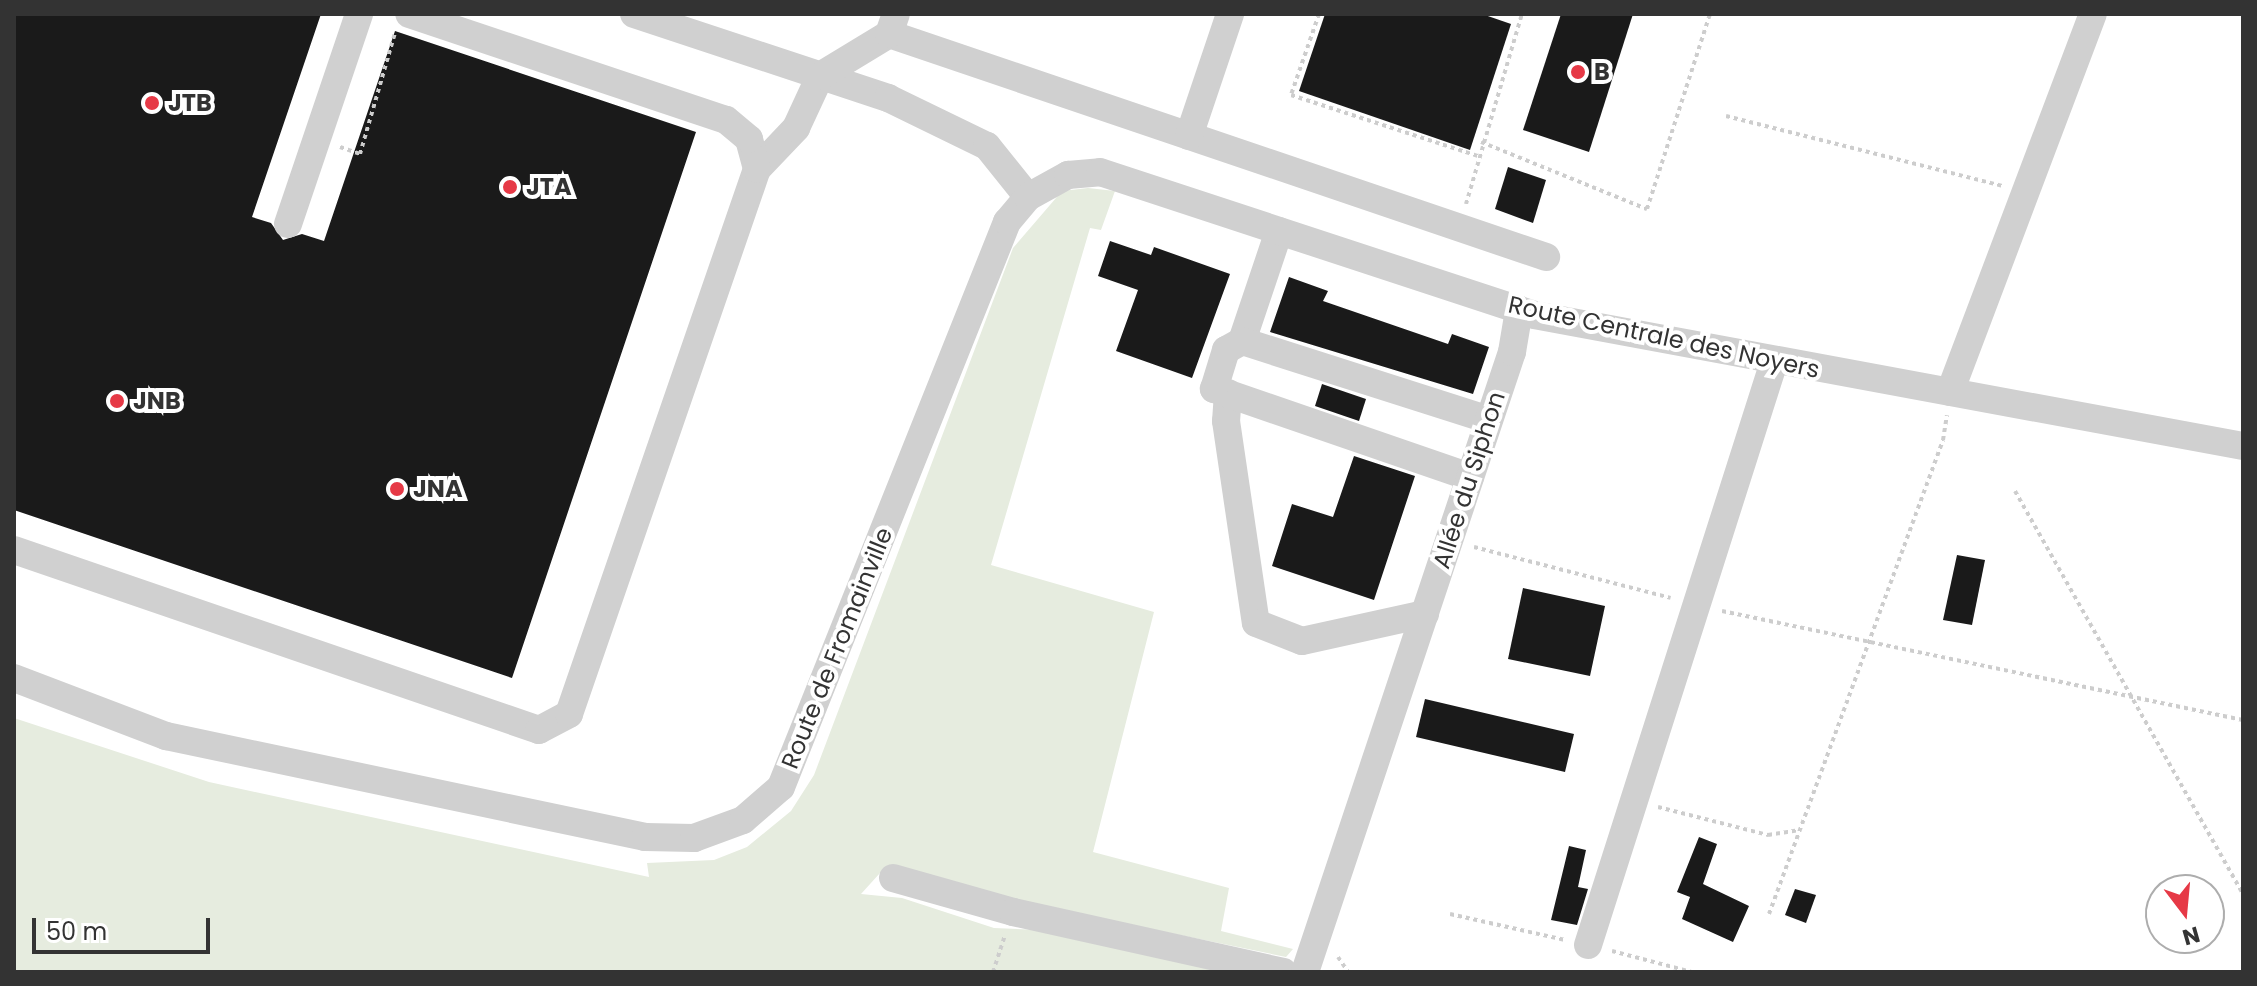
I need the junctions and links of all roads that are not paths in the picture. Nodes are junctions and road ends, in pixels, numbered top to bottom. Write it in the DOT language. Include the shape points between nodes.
graph roads {
  1 [pos="359,14"];
  2 [pos="634,14"];
  3 [pos="1230,14"];
  4 [pos="2093,14"];
  5 [pos="403,20"];
  6 [pos="893,24"];
  7 [pos="820,76"];
  8 [pos="1189,136"];
  9 [pos="757,169"];
  10 [pos="1100,172"];
  11 [pos="1028,197"];
  12 [pos="288,224"];
  13 [pos="1279,231"];
  14 [pos="1546,257"];
  15 [pos="1519,310"];
  16 [pos="1242,341"];
  17 [pos="1774,362"];
  18 [pos="1950,392"];
  19 [pos="1228,393"];
  20 [pos="1489,420"];
  21 [pos="2243,446"];
  22 [pos="1470,477"];
  23 [pos="14,550"];
  24 [pos="1425,614"];
  25 [pos="14,678"];
  26 [pos="893,878"];
  27 [pos="1588,945"];
  28 [pos="1283,972"];
  29 [pos="1305,972"];
  1 -- 12 [label="street"];
  2 -- 7 [label="street"];
  3 -- 8 [label="street"];
  4 -- 18 [label="street"];
  5 -- 9 [label="street" via="726,120 749,139"];
  6 -- 7 [label="street"];
  6 -- 8 [label="street"];
  7 -- 9 [label="street" via="796,128"];
  7 -- 11 [label="street" via="888,98 987,146"];
  8 -- 14 [label="street"];
  9 -- 23 [label="street" via="569,714 539,730"];
  10 -- 11 [label="street, Route de Fromainville" via="1068,175"];
  10 -- 13 [label="street, Route Centrale des Noyers"];
  11 -- 25 [label="street, Route de Fromainville" via="1007,222 781,787 743,820 694,838 645,837 166,736"];
  13 -- 15 [label="street, Route Centrale des Noyers"];
  13 -- 16 [label="street"];
  15 -- 17 [label="street, Route Centrale des Noyers"];
  15 -- 20 [label="street, Allée du Siphon"];
  16 -- 19 [label="street" via="1226,350 1214,389"];
  16 -- 20 [label="street"];
  17 -- 18 [label="street, Route Centrale des Noyers"];
  17 -- 27 [label="street"];
  18 -- 21 [label="street, Route Centrale des Noyers"];
  19 -- 22 [label="street"];
  19 -- 24 [label="street" via="1226,421 1256,623 1302,641"];
  20 -- 22 [label="street, Allée du Siphon"];
  22 -- 24 [label="street, Allée du Siphon"];
  24 -- 29 [label="street, Allée du Siphon"];
  26 -- 28 [label="street" via="1013,912"];
}
